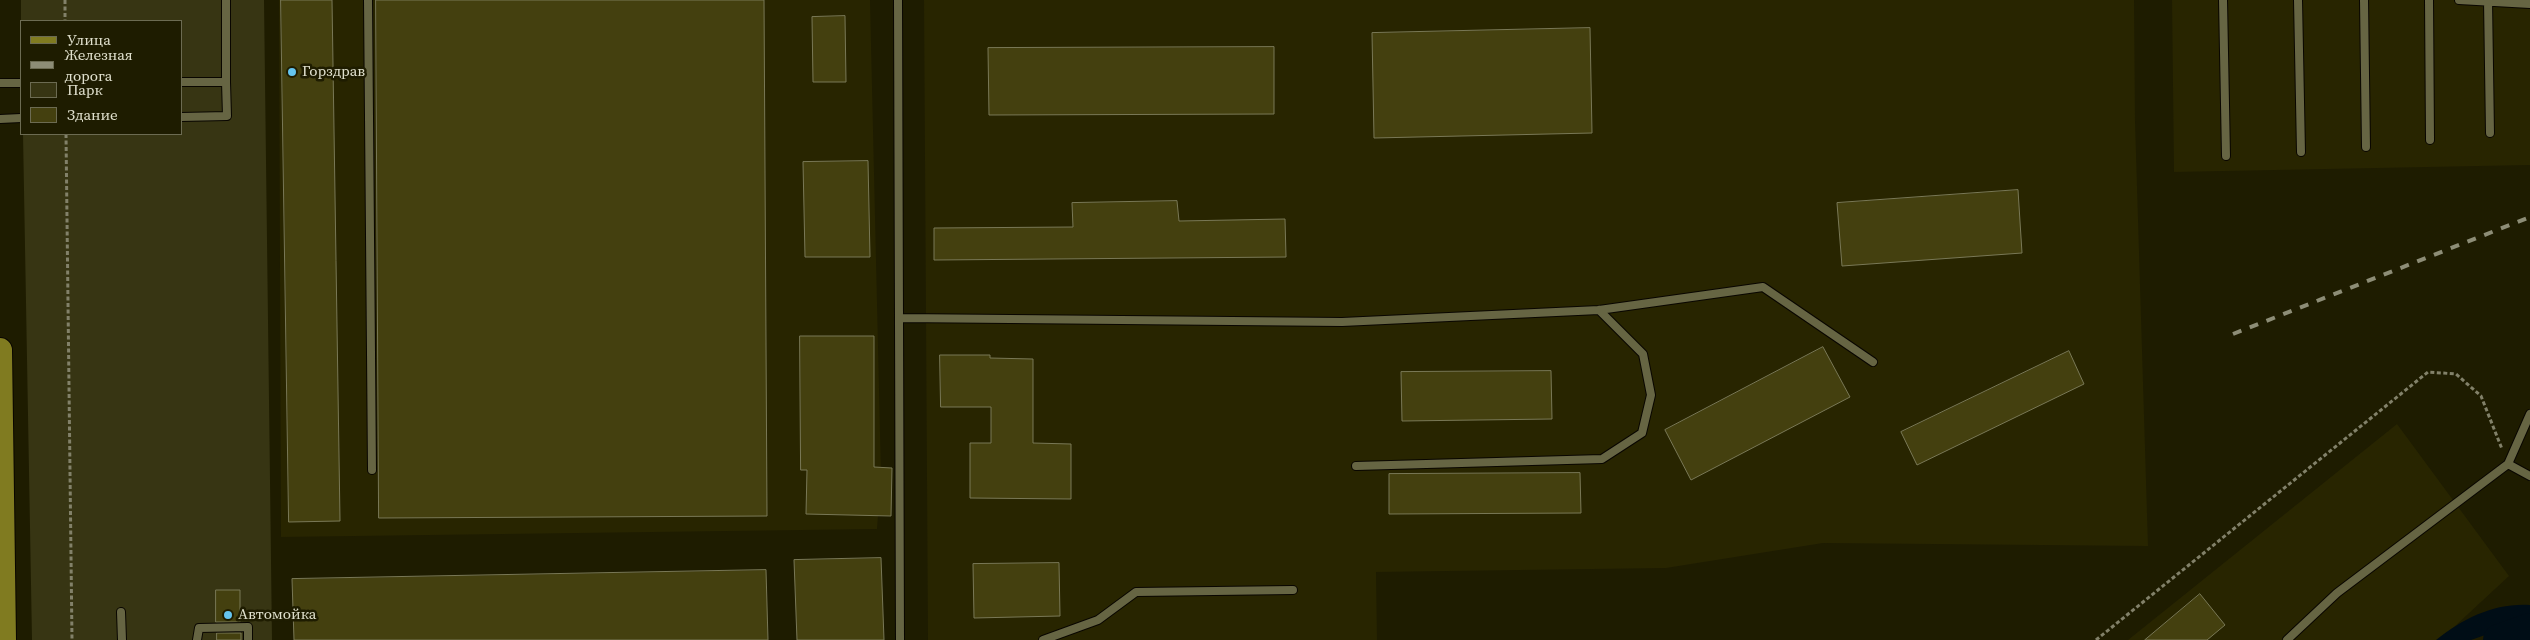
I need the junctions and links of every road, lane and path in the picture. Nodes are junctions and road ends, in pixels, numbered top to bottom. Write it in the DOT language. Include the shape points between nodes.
graph roads {
  1 [pos="65,0"];
  2 [pos="226,0"];
  3 [pos="368,0"];
  4 [pos="898,0"];
  5 [pos="2223,0"];
  6 [pos="2298,0"];
  7 [pos="2364,0"];
  8 [pos="2429,0"];
  9 [pos="2458,0"];
  10 [pos="2488,1"];
  11 [pos="2530,4"];
  12 [pos="65,20"];
  13 [pos="182,82"];
  14 [pos="226,82"];
  15 [pos="0,83"];
  16 [pos="20,83"];
  17 [pos="182,117"];
  18 [pos="20,118"];
  19 [pos="0,119"];
  20 [pos="2490,133"];
  21 [pos="66,135"];
  22 [pos="2430,140"];
  23 [pos="2366,147"];
  24 [pos="2301,152"];
  25 [pos="2226,156"];
  26 [pos="1599,310"];
  27 [pos="900,318"];
  28 [pos="0,350"];
  29 [pos="1873,362"];
  30 [pos="2530,414"];
  31 [pos="2508,464"];
  32 [pos="1356,466"];
  33 [pos="372,470"];
  34 [pos="2530,476"];
  35 [pos="1293,590"];
  36 [pos="122,612"];
  37 [pos="4,640"];
  38 [pos="72,640"];
  39 [pos="122,640"];
  40 [pos="197,640"];
  41 [pos="248,640"];
  42 [pos="900,640"];
  43 [pos="1043,640"];
  44 [pos="2096,640"];
  45 [pos="2287,640"];
  1 -- 12 [label="path"];
  2 -- 14 [label="lane"];
  3 -- 33 [label="lane"];
  4 -- 27 [label="lane"];
  5 -- 25 [label="lane"];
  6 -- 24 [label="lane"];
  7 -- 23 [label="lane"];
  8 -- 22 [label="lane"];
  9 -- 10 [label="lane"];
  10 -- 11 [label="lane"];
  10 -- 20 [label="lane"];
  13 -- 14 [label="lane"];
  14 -- 17 [label="lane" via="227,116"];
  15 -- 16 [label="lane"];
  18 -- 19 [label="lane"];
  21 -- 38 [label="path"];
  26 -- 27 [label="lane" via="1342,322"];
  26 -- 29 [label="lane" via="1763,287"];
  26 -- 32 [label="lane" via="1643,354 1651,395 1642,433 1602,459"];
  27 -- 42 [label="lane"];
  28 -- 37 [label="main road"];
  30 -- 31 [label="lane"];
  31 -- 34 [label="lane"];
  31 -- 44 [label="path" via="2481,396 2456,374 2428,372"];
  31 -- 45 [label="lane" via="2337,593"];
  35 -- 43 [label="lane" via="1136,592 1098,620"];
  36 -- 39 [label="lane"];
  40 -- 41 [label="lane" via="199,628 248,627"];
}
